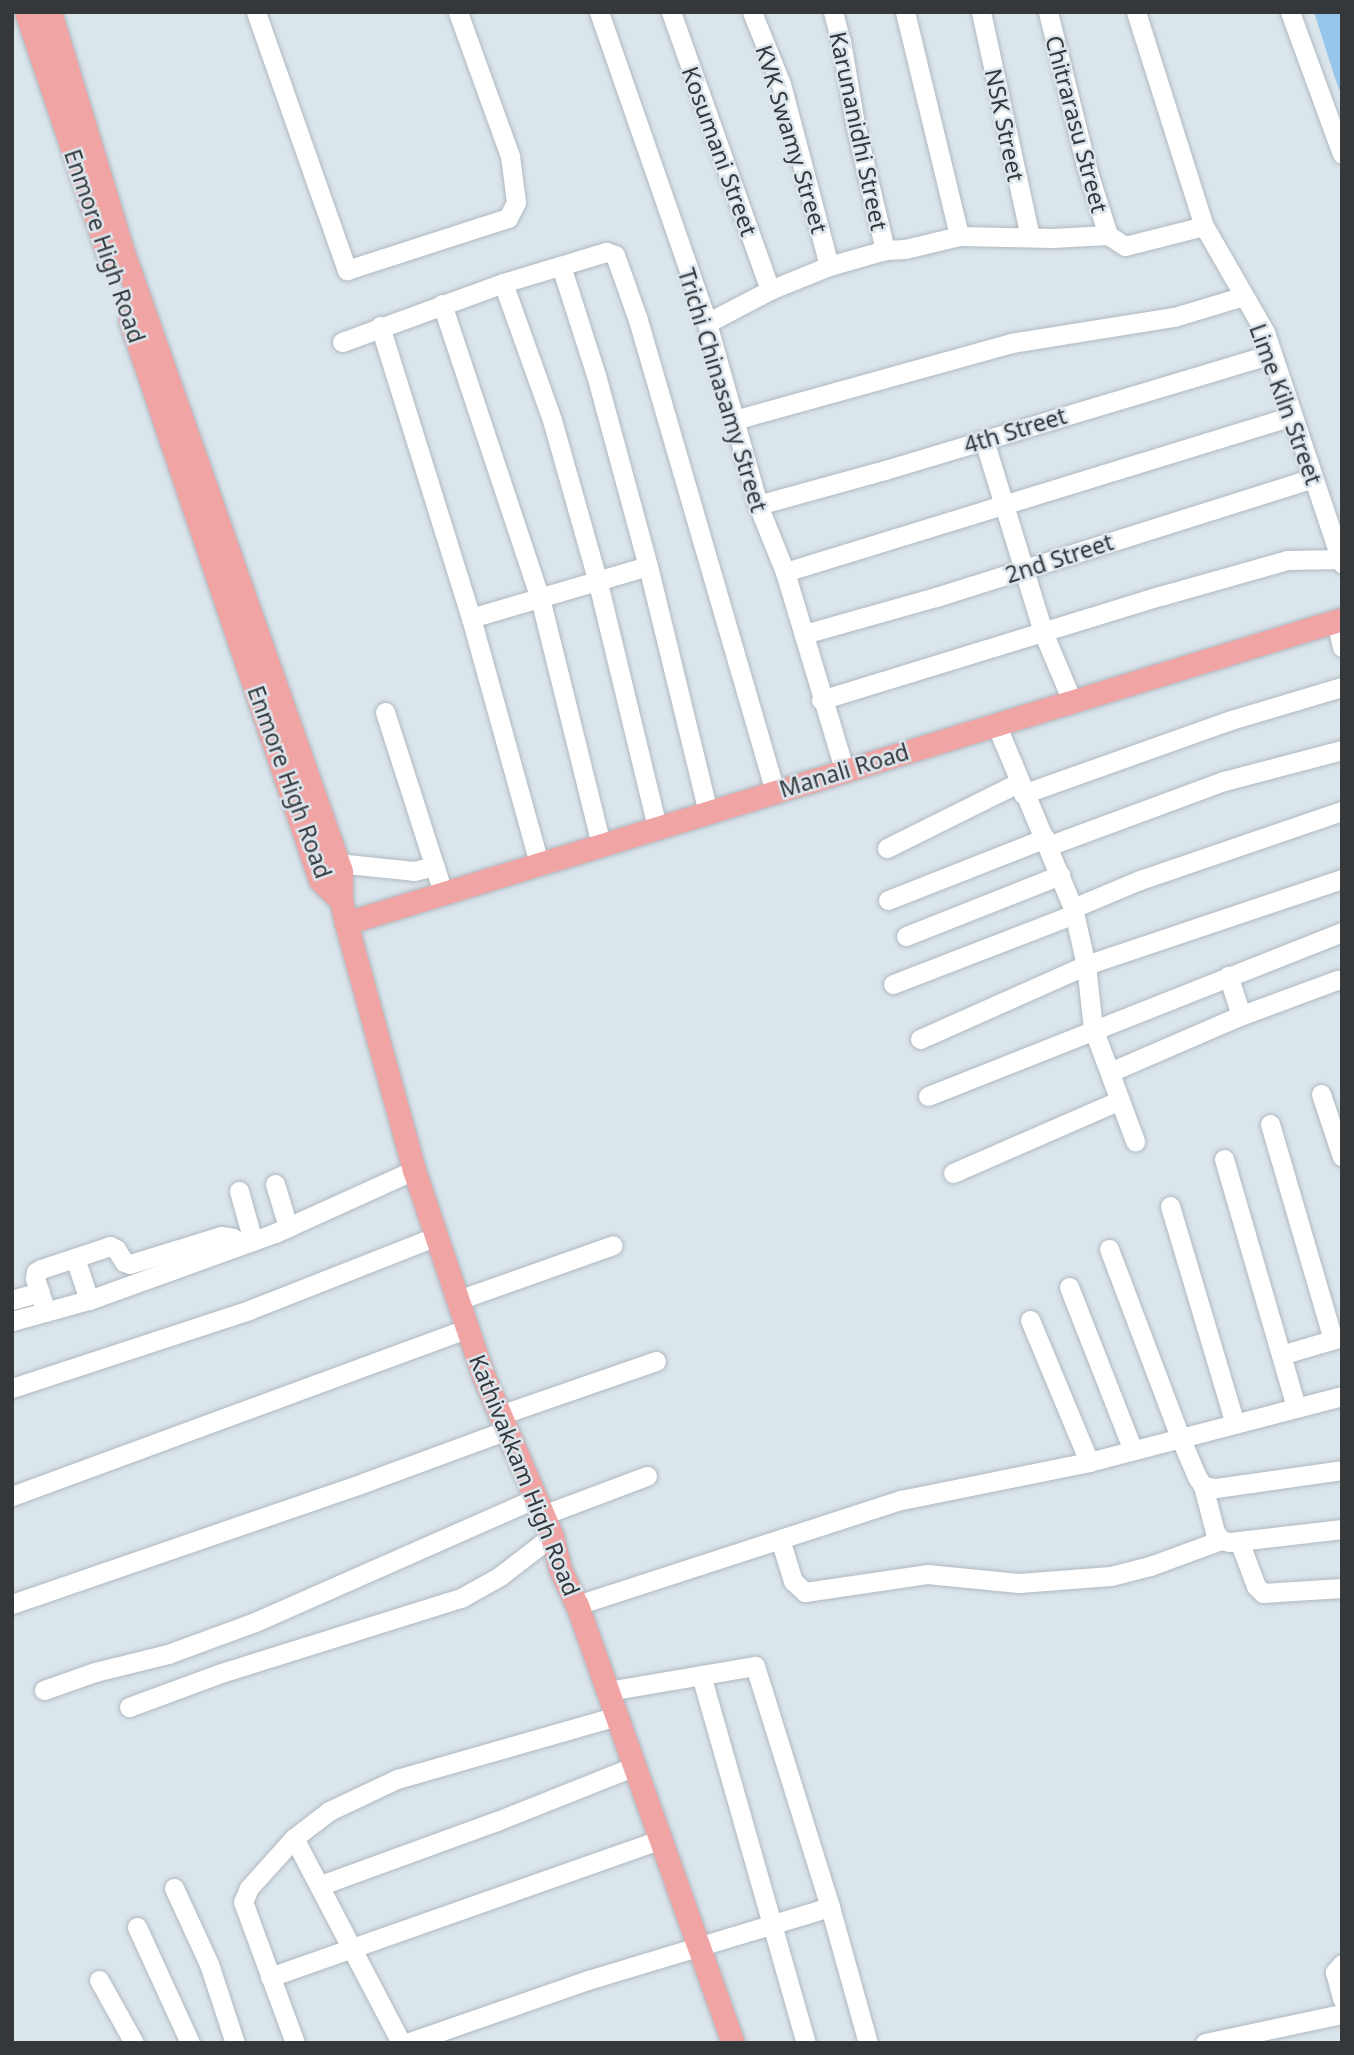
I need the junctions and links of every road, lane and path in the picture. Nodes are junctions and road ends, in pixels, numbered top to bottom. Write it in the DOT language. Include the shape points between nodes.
graph roads {
  1 [pos="26,12"];
  2 [pos="50,12"];
  3 [pos="256,12"];
  4 [pos="458,12"];
  5 [pos="599,12"];
  6 [pos="671,12"];
  7 [pos="752,12"];
  8 [pos="833,12"];
  9 [pos="905,12"];
  10 [pos="981,12"];
  11 [pos="1048,12"];
  12 [pos="1136,12"];
  13 [pos="1290,12"];
  14 [pos="1342,154"];
  15 [pos="1204,226"];
  16 [pos="1108,235"];
  17 [pos="959,236"];
  18 [pos="1030,237"];
  19 [pos="885,250"];
  20 [pos="561,266"];
  21 [pos="829,266"];
  22 [pos="503,283"];
  23 [pos="770,290"];
  24 [pos="1244,296"];
  25 [pos="442,304"];
  26 [pos="707,323"];
  27 [pos="380,326"];
  28 [pos="342,342"];
  29 [pos="1272,354"];
  30 [pos="1292,416"];
  31 [pos="734,420"];
  32 [pos="984,440"];
  33 [pos="1313,478"];
  34 [pos="1003,503"];
  35 [pos="758,505"];
  36 [pos="1341,561"];
  37 [pos="648,566"];
  38 [pos="1024,569"];
  39 [pos="785,572"];
  40 [pos="597,579"];
  41 [pos="540,598"];
  42 [pos="471,618"];
  43 [pos="1339,620"];
  44 [pos="1044,632"];
  45 [pos="804,634"];
  46 [pos="1342,647"];
  47 [pos="1342,687"];
  48 [pos="821,700"];
  49 [pos="1072,701"];
  50 [pos="385,712"];
  51 [pos="996,724"];
  52 [pos="1342,750"];
  53 [pos="844,769"];
  54 [pos="1021,788"];
  55 [pos="775,792"];
  56 [pos="1342,811"];
  57 [pos="708,812"];
  58 [pos="657,827"];
  59 [pos="1046,842"];
  60 [pos="601,844"];
  61 [pos="887,848"];
  62 [pos="337,863"];
  63 [pos="539,863"];
  64 [pos="434,866"];
  65 [pos="1060,875"];
  66 [pos="1342,879"];
  67 [pos="443,893"];
  68 [pos="341,900"];
  69 [pos="888,900"];
  70 [pos="1074,911"];
  71 [pos="346,923"];
  72 [pos="1342,932"];
  73 [pos="906,936"];
  74 [pos="1086,965"];
  75 [pos="1227,976"];
  76 [pos="1337,980"];
  77 [pos="892,984"];
  78 [pos="1237,1017"];
  79 [pos="1093,1028"];
  80 [pos="920,1039"];
  81 [pos="1110,1072"];
  82 [pos="1321,1094"];
  83 [pos="928,1096"];
  84 [pos="1120,1100"];
  85 [pos="1270,1124"];
  86 [pos="1135,1141"];
  87 [pos="1342,1157"];
  88 [pos="1224,1159"];
  89 [pos="414,1170"];
  90 [pos="953,1173"];
  91 [pos="275,1184"];
  92 [pos="239,1191"];
  93 [pos="1170,1206"];
  94 [pos="288,1227"];
  95 [pos="437,1236"];
  96 [pos="244,1244"];
  97 [pos="613,1245"];
  98 [pos="1109,1249"];
  99 [pos="75,1258"];
  100 [pos="124,1262"];
  101 [pos="130,1285"];
  102 [pos="1069,1287"];
  103 [pos="40,1292"];
  104 [pos="12,1300"];
  105 [pos="89,1300"];
  106 [pos="458,1300"];
  107 [pos="46,1312"];
  108 [pos="1030,1320"];
  109 [pos="12,1321"];
  110 [pos="468,1328"];
  111 [pos="1338,1338"];
  112 [pos="1281,1355"];
  113 [pos="656,1361"];
  114 [pos="12,1388"];
  115 [pos="1342,1396"];
  116 [pos="1296,1407"];
  117 [pos="503,1422"];
  118 [pos="1235,1423"];
  119 [pos="1181,1437"];
  120 [pos="1133,1450"];
  121 [pos="1089,1462"];
  122 [pos="1342,1470"];
  123 [pos="647,1476"];
  124 [pos="1203,1486"];
  125 [pos="12,1496"];
  126 [pos="539,1506"];
  127 [pos="1342,1530"];
  128 [pos="552,1536"];
  129 [pos="780,1539"];
  130 [pos="1230,1540"];
  131 [pos="1342,1588"];
  132 [pos="12,1604"];
  133 [pos="577,1605"];
  134 [pos="701,1675"];
  135 [pos="44,1690"];
  136 [pos="608,1691"];
  137 [pos="130,1707"];
  138 [pos="617,1716"];
  139 [pos="635,1766"];
  140 [pos="294,1838"];
  141 [pos="661,1839"];
  142 [pos="321,1885"];
  143 [pos="174,1888"];
  144 [pos="830,1907"];
  145 [pos="771,1924"];
  146 [pos="137,1927"];
  147 [pos="353,1946"];
  148 [pos="700,1948"];
  149 [pos="1342,1964"];
  150 [pos="270,1977"];
  151 [pos="99,1980"];
  152 [pos="1342,1999"];
  153 [pos="1342,2014"];
  154 [pos="134,2043"];
  155 [pos="190,2043"];
  156 [pos="235,2043"];
  157 [pos="295,2043"];
  158 [pos="404,2043"];
  159 [pos="733,2043"];
  160 [pos="806,2043"];
  161 [pos="868,2043"];
  162 [pos="1205,2043"];
  1 -- 68 [label="main road, Enmore High Road" via="320,880"];
  2 -- 62 [label="main road, Enmore High Road" via="122,251"];
  3 -- 4 [label="street" via="347,270 508,218 516,202 510,156"];
  5 -- 26 [label="street, Trichi Chinasamy Street"];
  6 -- 23 [label="street, Kosumani Street"];
  7 -- 21 [label="street, KVK Swamy Street" via="781,84"];
  8 -- 19 [label="street, Karunanidhi Street"];
  9 -- 17 [label="street"];
  10 -- 18 [label="street, NSK Street"];
  11 -- 16 [label="street, Chitrarasu Street"];
  12 -- 15 [label="street, Lime Kiln Street"];
  13 -- 14 [label="street"];
  15 -- 16 [label="street" via="1125,246"];
  15 -- 24 [label="street, Lime Kiln Street"];
  16 -- 18 [label="street"];
  17 -- 18 [label="street"];
  17 -- 19 [label="street"];
  19 -- 21 [label="street"];
  20 -- 22 [label="street"];
  20 -- 37 [label="street"];
  20 -- 55 [label="street" via="607,252 619,261"];
  21 -- 23 [label="street"];
  22 -- 25 [label="street"];
  22 -- 40 [label="street" via="552,419"];
  23 -- 26 [label="street"];
  24 -- 29 [label="street, Lime Kiln Street"];
  24 -- 31 [label="street" via="1174,317 1011,343"];
  25 -- 27 [label="street"];
  25 -- 41 [label="street"];
  26 -- 31 [label="street, Trichi Chinasamy Street"];
  27 -- 28 [label="street"];
  27 -- 42 [label="street"];
  29 -- 30 [label="street, Lime Kiln Street"];
  29 -- 32 [label="street, 4th Street"];
  30 -- 33 [label="street, Lime Kiln Street"];
  30 -- 34 [label="street"];
  31 -- 35 [label="street, Trichi Chinasamy Street"];
  32 -- 34 [label="street"];
  32 -- 35 [label="street, 4th Street"];
  33 -- 36 [label="street, Lime Kiln Street"];
  33 -- 38 [label="street, 2nd Street"];
  34 -- 38 [label="street"];
  34 -- 39 [label="street"];
  35 -- 39 [label="street, Trichi Chinasamy Street"];
  36 -- 44 [label="street" via="1287,561"];
  37 -- 40 [label="street"];
  37 -- 57 [label="street"];
  38 -- 44 [label="street"];
  38 -- 45 [label="street, 2nd Street"];
  39 -- 45 [label="street, Trichi Chinasamy Street"];
  40 -- 41 [label="street"];
  40 -- 58 [label="street"];
  41 -- 42 [label="street"];
  41 -- 60 [label="street"];
  42 -- 63 [label="street"];
  43 -- 46 [label="street"];
  43 -- 49 [label="main road, Manali Road"];
  44 -- 48 [label="street"];
  44 -- 49 [label="street"];
  45 -- 48 [label="street, Trichi Chinasamy Street"];
  47 -- 54 [label="street"];
  48 -- 53 [label="street, Trichi Chinasamy Street"];
  49 -- 51 [label="main road, Manali Road"];
  50 -- 64 [label="street"];
  51 -- 53 [label="main road, Manali Road"];
  51 -- 54 [label="street"];
  52 -- 59 [label="street" via="1224,781"];
  53 -- 55 [label="main road, Manali Road"];
  54 -- 59 [label="street"];
  54 -- 61 [label="street"];
  55 -- 57 [label="main road, Manali Road"];
  56 -- 70 [label="street" via="1140,880"];
  57 -- 58 [label="main road, Manali Road"];
  58 -- 60 [label="main road, Manali Road"];
  59 -- 65 [label="street"];
  59 -- 69 [label="street"];
  60 -- 63 [label="main road, Manali Road"];
  62 -- 64 [label="street" via="414,871"];
  62 -- 68 [label="main road, Enmore High Road"];
  63 -- 67 [label="main road, Manali Road"];
  64 -- 67 [label="street"];
  65 -- 70 [label="street"];
  65 -- 73 [label="street"];
  66 -- 74 [label="street"];
  67 -- 71 [label="main road, Manali Road"];
  68 -- 71 [label="main road, Kathivakkam High Road"];
  70 -- 74 [label="street"];
  70 -- 77 [label="street"];
  71 -- 89 [label="main road, Kathivakkam High Road"];
  72 -- 75 [label="street"];
  74 -- 79 [label="street"];
  74 -- 80 [label="street"];
  75 -- 78 [label="street"];
  75 -- 79 [label="street"];
  76 -- 78 [label="street"];
  78 -- 81 [label="street"];
  79 -- 81 [label="street"];
  79 -- 83 [label="street"];
  81 -- 84 [label="street"];
  82 -- 87 [label="street"];
  84 -- 86 [label="street"];
  84 -- 90 [label="street"];
  85 -- 111 [label="street"];
  88 -- 112 [label="street"];
  89 -- 94 [label="street"];
  89 -- 95 [label="main road, Kathivakkam High Road"];
  91 -- 94 [label="street"];
  92 -- 96 [label="street"];
  93 -- 118 [label="street"];
  94 -- 96 [label="street"];
  95 -- 106 [label="main road, Kathivakkam High Road"];
  95 -- 114 [label="street" via="249,1310"];
  96 -- 100 [label="street" via="229,1235"];
  96 -- 101 [label="street"];
  97 -- 106 [label="street"];
  98 -- 119 [label="street"];
  99 -- 100 [label="street" via="110,1246"];
  99 -- 103 [label="street" via="36,1272"];
  99 -- 105 [label="street"];
  100 -- 101 [label="street"];
  101 -- 105 [label="street"];
  102 -- 120 [label="street"];
  103 -- 104 [label="street"];
  103 -- 107 [label="street"];
  105 -- 107 [label="street"];
  106 -- 110 [label="main road, Kathivakkam High Road"];
  107 -- 109 [label="street"];
  108 -- 121 [label="street"];
  110 -- 117 [label="main road, Kathivakkam High Road"];
  110 -- 125 [label="street"];
  111 -- 112 [label="street"];
  112 -- 116 [label="street"];
  113 -- 117 [label="street"];
  115 -- 116 [label="street"];
  116 -- 118 [label="street"];
  117 -- 126 [label="main road, Kathivakkam High Road"];
  117 -- 132 [label="street" via="363,1483"];
  118 -- 119 [label="street"];
  119 -- 120 [label="street"];
  119 -- 124 [label="street"];
  120 -- 121 [label="street"];
  121 -- 129 [label="street" via="901,1500"];
  122 -- 124 [label="street"];
  123 -- 126 [label="street"];
  124 -- 130 [label="street" via="1215,1532"];
  126 -- 128 [label="main road, Kathivakkam High Road"];
  126 -- 135 [label="street" via="255,1622 168,1654"];
  127 -- 130 [label="street"];
  128 -- 133 [label="main road, Kathivakkam High Road" via="560,1569"];
  128 -- 137 [label="street" via="500,1576 461,1598 218,1674"];
  129 -- 130 [label="street" via="793,1581 805,1592 927,1574 1019,1583 1111,1576"];
  129 -- 133 [label="street"];
  130 -- 131 [label="street" via="1263,1593"];
  133 -- 136 [label="main road, Kathivakkam High Road"];
  134 -- 136 [label="street"];
  134 -- 144 [label="street" via="755,1666"];
  134 -- 145 [label="street"];
  136 -- 138 [label="main road, Kathivakkam High Road"];
  138 -- 139 [label="main road, Kathivakkam High Road"];
  138 -- 140 [label="street" via="397,1779 329,1811"];
  139 -- 141 [label="main road, Kathivakkam High Road"];
  139 -- 142 [label="street"];
  140 -- 142 [label="street"];
  140 -- 150 [label="street" via="249,1888 243,1902"];
  141 -- 147 [label="street"];
  141 -- 148 [label="main road, Kathivakkam High Road"];
  142 -- 147 [label="street"];
  143 -- 156 [label="street" via="209,1964"];
  144 -- 145 [label="street"];
  144 -- 161 [label="street"];
  145 -- 148 [label="street"];
  145 -- 160 [label="street"];
  146 -- 155 [label="street"];
  147 -- 150 [label="street"];
  147 -- 158 [label="street"];
  148 -- 158 [label="street" via="588,1980"];
  148 -- 159 [label="main road, Kathivakkam High Road"];
  149 -- 152 [label="street" via="1335,1972"];
  150 -- 157 [label="street"];
  151 -- 154 [label="street"];
  153 -- 162 [label="street"];
}
